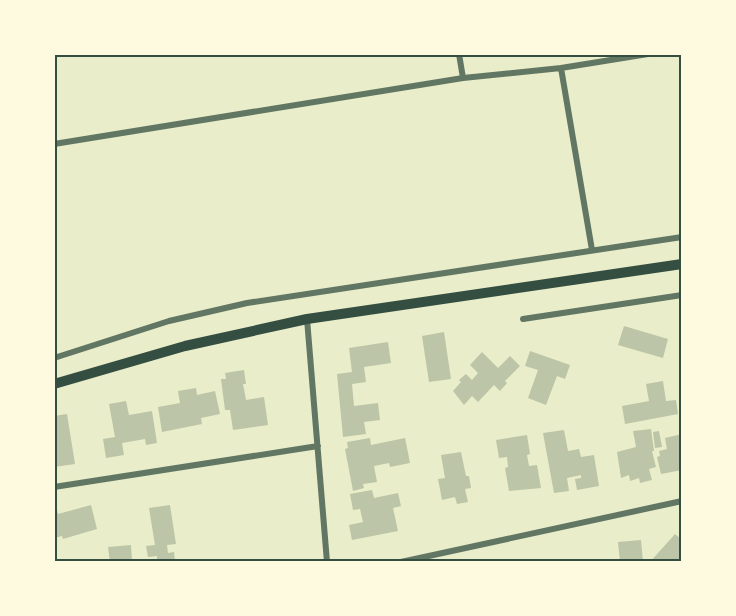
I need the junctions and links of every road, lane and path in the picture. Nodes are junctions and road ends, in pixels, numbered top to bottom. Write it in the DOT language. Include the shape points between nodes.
graph roads {
  1 [pos="459,54"];
  2 [pos="648,54"];
  3 [pos="561,68"];
  4 [pos="463,78"];
  5 [pos="54,144"];
  6 [pos="682,237"];
  7 [pos="592,250"];
  8 [pos="682,264"];
  9 [pos="682,295"];
  10 [pos="307,319"];
  11 [pos="523,319"];
  12 [pos="54,358"];
  13 [pos="54,384"];
  14 [pos="318,446"];
  15 [pos="54,487"];
  16 [pos="682,501"];
  17 [pos="327,562"];
  18 [pos="401,562"];
  1 -- 4 [label="street"];
  2 -- 3 [label="street"];
  3 -- 4 [label="street"];
  3 -- 7 [label="street"];
  4 -- 5 [label="street"];
  6 -- 7 [label="street"];
  7 -- 12 [label="street" via="247,303 169,321"];
  8 -- 10 [label="main road"];
  9 -- 11 [label="street"];
  10 -- 13 [label="main road" via="185,346"];
  10 -- 14 [label="street"];
  14 -- 15 [label="street"];
  14 -- 17 [label="street"];
  16 -- 18 [label="street"];
}
